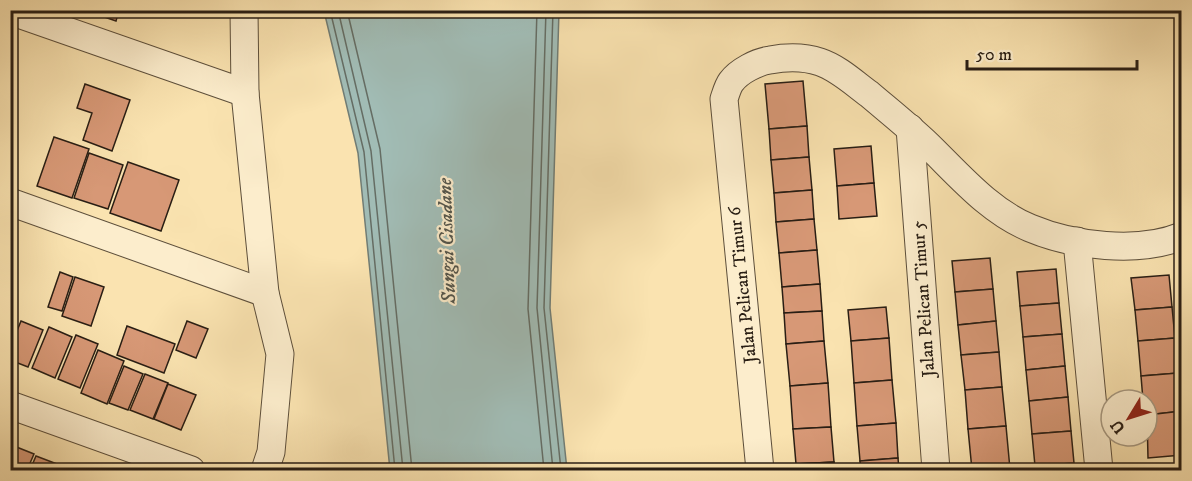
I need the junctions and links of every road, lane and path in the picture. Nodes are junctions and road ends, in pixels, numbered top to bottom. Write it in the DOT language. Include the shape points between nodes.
graph roads {
  1 [pos="244,10"];
  2 [pos="10,11"];
  3 [pos="245,93"];
  4 [pos="910,128"];
  5 [pos="10,202"];
  6 [pos="1182,236"];
  7 [pos="1077,241"];
  8 [pos="265,293"];
  9 [pos="10,405"];
  10 [pos="191,471"];
  11 [pos="265,471"];
  12 [pos="760,471"];
  13 [pos="936,471"];
  14 [pos="1099,471"];
  1 -- 3 [label="street"];
  2 -- 3 [label="street"];
  3 -- 8 [label="street"];
  4 -- 7 [label="street" via="981,197 1030,228"];
  4 -- 12 [label="street, Jalan Pelican Timur 6" via="846,76 820,62 783,57 743,71 731,82 724,99"];
  4 -- 13 [label="street, Jalan Pelican Timur 5"];
  5 -- 8 [label="street"];
  6 -- 7 [label="street" via="1141,247"];
  7 -- 14 [label="street"];
  8 -- 11 [label="street" via="280,354 271,452"];
  9 -- 10 [label="street"];
}
